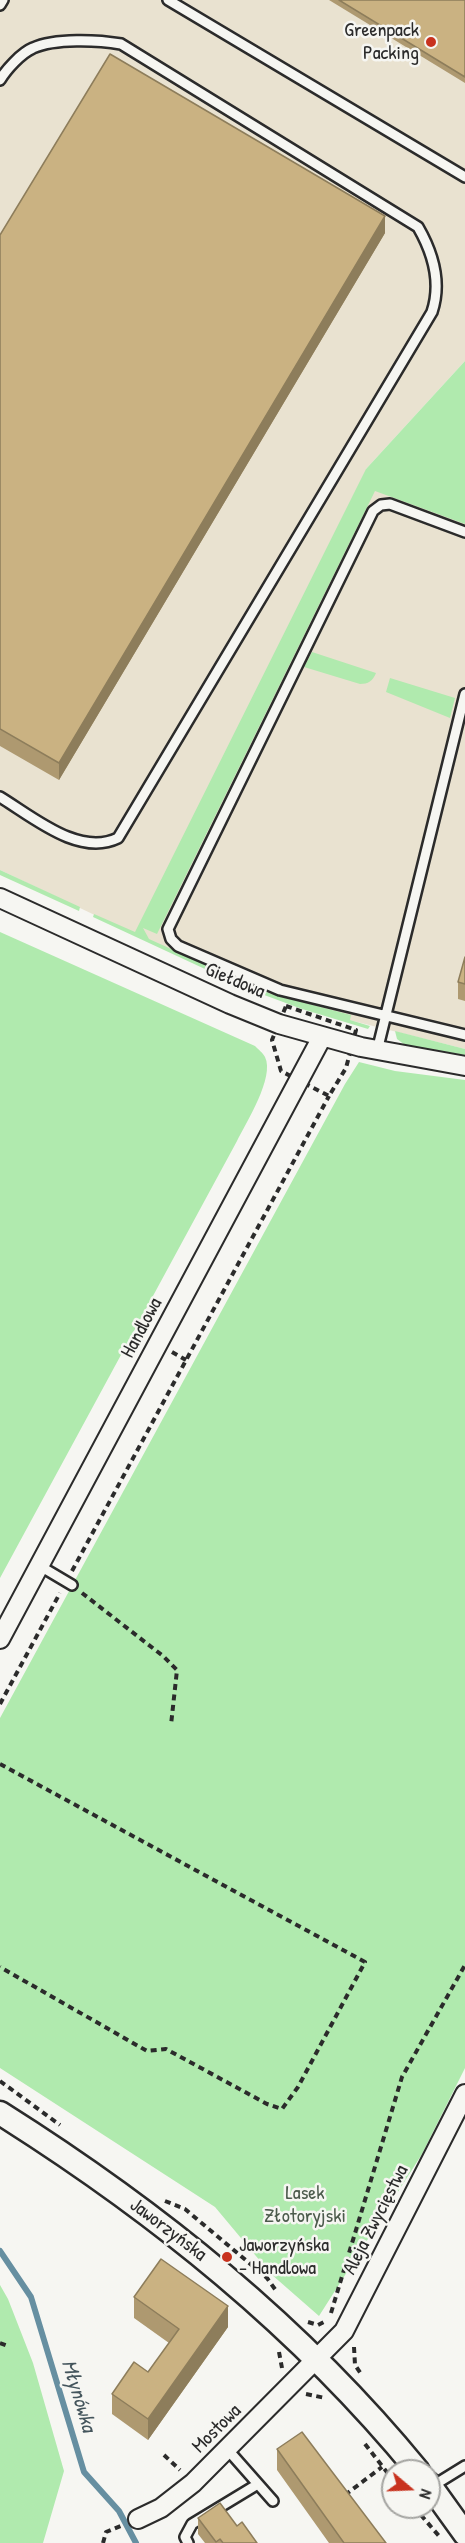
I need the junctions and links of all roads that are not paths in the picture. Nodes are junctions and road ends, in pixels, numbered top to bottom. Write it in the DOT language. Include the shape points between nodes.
graph roads {
  1 [pos="3,0"];
  2 [pos="168,0"];
  3 [pos="0,5"];
  4 [pos="0,80"];
  5 [pos="465,177"];
  6 [pos="465,531"];
  7 [pos="465,694"];
  8 [pos="0,797"];
  9 [pos="0,898"];
  10 [pos="386,1015"];
  11 [pos="465,1035"];
  12 [pos="322,1037"];
  13 [pos="377,1051"];
  14 [pos="465,1066"];
  15 [pos="40,1566"];
  16 [pos="69,1583"];
  17 [pos="0,1639"];
  18 [pos="465,2094"];
  19 [pos="0,2113"];
  20 [pos="317,2359"];
  21 [pos="228,2450"];
  22 [pos="406,2459"];
  23 [pos="465,2466"];
  24 [pos="441,2475"];
  25 [pos="258,2484"];
  26 [pos="273,2501"];
  27 [pos="441,2501"];
  28 [pos="138,2519"];
  29 [pos="465,2534"];
  30 [pos="188,2543"];
  1 -- 3 [label="lane"];
  2 -- 5 [label="lane"];
  4 -- 8 [label="lane" via="32,48 81,40 121,44 418,226 431,255 437,297 432,312 118,838 105,844 66,837"];
  6 -- 10 [label="lane" via="390,504 374,511 169,926 169,936 175,944 265,984"];
  7 -- 10 [label="lane"];
  9 -- 12 [label="street, Giełdowa" via="230,1004"];
  10 -- 11 [label="lane"];
  10 -- 13 [label="lane"];
  12 -- 13 [label="street, Giełdowa"];
  12 -- 15 [label="street, Handlowa"];
  13 -- 14 [label="street, Giełdowa"];
  15 -- 16 [label="lane"];
  15 -- 17 [label="street, Handlowa"];
  18 -- 20 [label="street, Aleja Zwycięstwa" via="344,2331"];
  19 -- 20 [label="street, Jaworzyńska" via="158,2220 244,2291"];
  20 -- 21 [label="street, Mostowa"];
  20 -- 22 [label="street, Jaworzyńska"];
  21 -- 25 [label="lane"];
  21 -- 28 [label="street, Mostowa" via="177,2496"];
  23 -- 24 [label="lane"];
  25 -- 26 [label="lane"];
  25 -- 30 [label="lane" via="192,2524 185,2536"];
  27 -- 29 [label="street, Jaworzyńska"];
}
